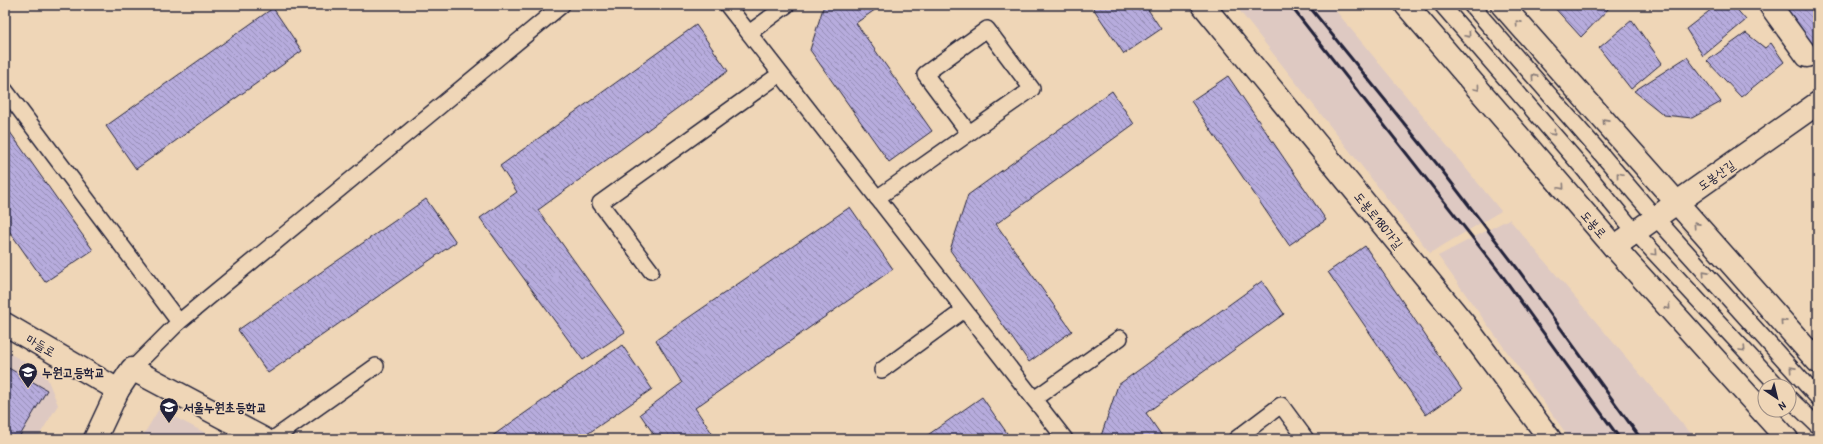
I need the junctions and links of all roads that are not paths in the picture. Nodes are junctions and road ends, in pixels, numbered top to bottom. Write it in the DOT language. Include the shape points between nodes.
graph roads {
  1 [pos="562,5"];
  2 [pos="727,5"];
  3 [pos="787,5"];
  4 [pos="1203,5"];
  5 [pos="1406,5"];
  6 [pos="1442,5"];
  7 [pos="1471,5"];
  8 [pos="1502,5"];
  9 [pos="1770,5"];
  10 [pos="749,33"];
  11 [pos="1807,56"];
  12 [pos="780,74"];
  13 [pos="5,90"];
  14 [pos="1818,104"];
  15 [pos="970,133"];
  16 [pos="877,198"];
  17 [pos="1676,203"];
  18 [pos="1655,217"];
  19 [pos="1635,232"];
  20 [pos="1614,247"];
  21 [pos="651,272"];
  22 [pos="964,310"];
  23 [pos="179,322"];
  24 [pos="5,324"];
  25 [pos="1120,338"];
  26 [pos="1818,362"];
  27 [pos="376,366"];
  28 [pos="132,368"];
  29 [pos="882,370"];
  30 [pos="1771,378"];
  31 [pos="118,390"];
  32 [pos="1818,398"];
  33 [pos="1034,399"];
  34 [pos="1797,406"];
  35 [pos="1818,426"];
  36 [pos="95,439"];
  37 [pos="264,439"];
  38 [pos="274,439"];
  39 [pos="1065,439"];
  40 [pos="1236,439"];
  41 [pos="1306,439"];
  42 [pos="1550,439"];
  43 [pos="1786,439"];
  1 -- 23 [label="lane"];
  2 -- 10 [label="lane"];
  3 -- 10 [label="lane"];
  4 -- 42 [label="street, 도봉로180가길" via="1465,325"];
  5 -- 20 [label="street, 도봉로, one-way"];
  6 -- 19 [label="lane, one-way"];
  18 -- 7 [label="lane, one-way"];
  17 -- 8 [label="street, one-way"];
  9 -- 11 [label="street"];
  10 -- 12 [label="lane"];
  12 -- 16 [label="lane"];
  12 -- 21 [label="lane" via="600,202"];
  13 -- 23 [label="lane"];
  14 -- 17 [label="street, 도봉산길"];
  15 -- 15 [label="lane" via="1032,89 987,29 925,74"];
  15 -- 16 [label="lane"];
  16 -- 22 [label="lane"];
  17 -- 18 [label="street, 도봉산길"];
  26 -- 17 [label="street, one-way"];
  18 -- 19 [label="street, 도봉산길"];
  32 -- 18 [label="lane, one-way"];
  19 -- 20 [label="street, 도봉산길"];
  19 -- 30 [label="lane, one-way"];
  20 -- 43 [label="street, 도봉로, one-way"];
  22 -- 29 [label="lane"];
  22 -- 33 [label="lane"];
  23 -- 28 [label="lane"];
  24 -- 31 [label="street, 마들로"];
  25 -- 33 [label="lane"];
  27 -- 38 [label="lane"];
  28 -- 31 [label="street"];
  28 -- 37 [label="street"];
  31 -- 36 [label="street"];
  33 -- 39 [label="lane"];
  34 -- 35 [label="lane"];
  40 -- 41 [label="lane" via="1281,405"];
}
